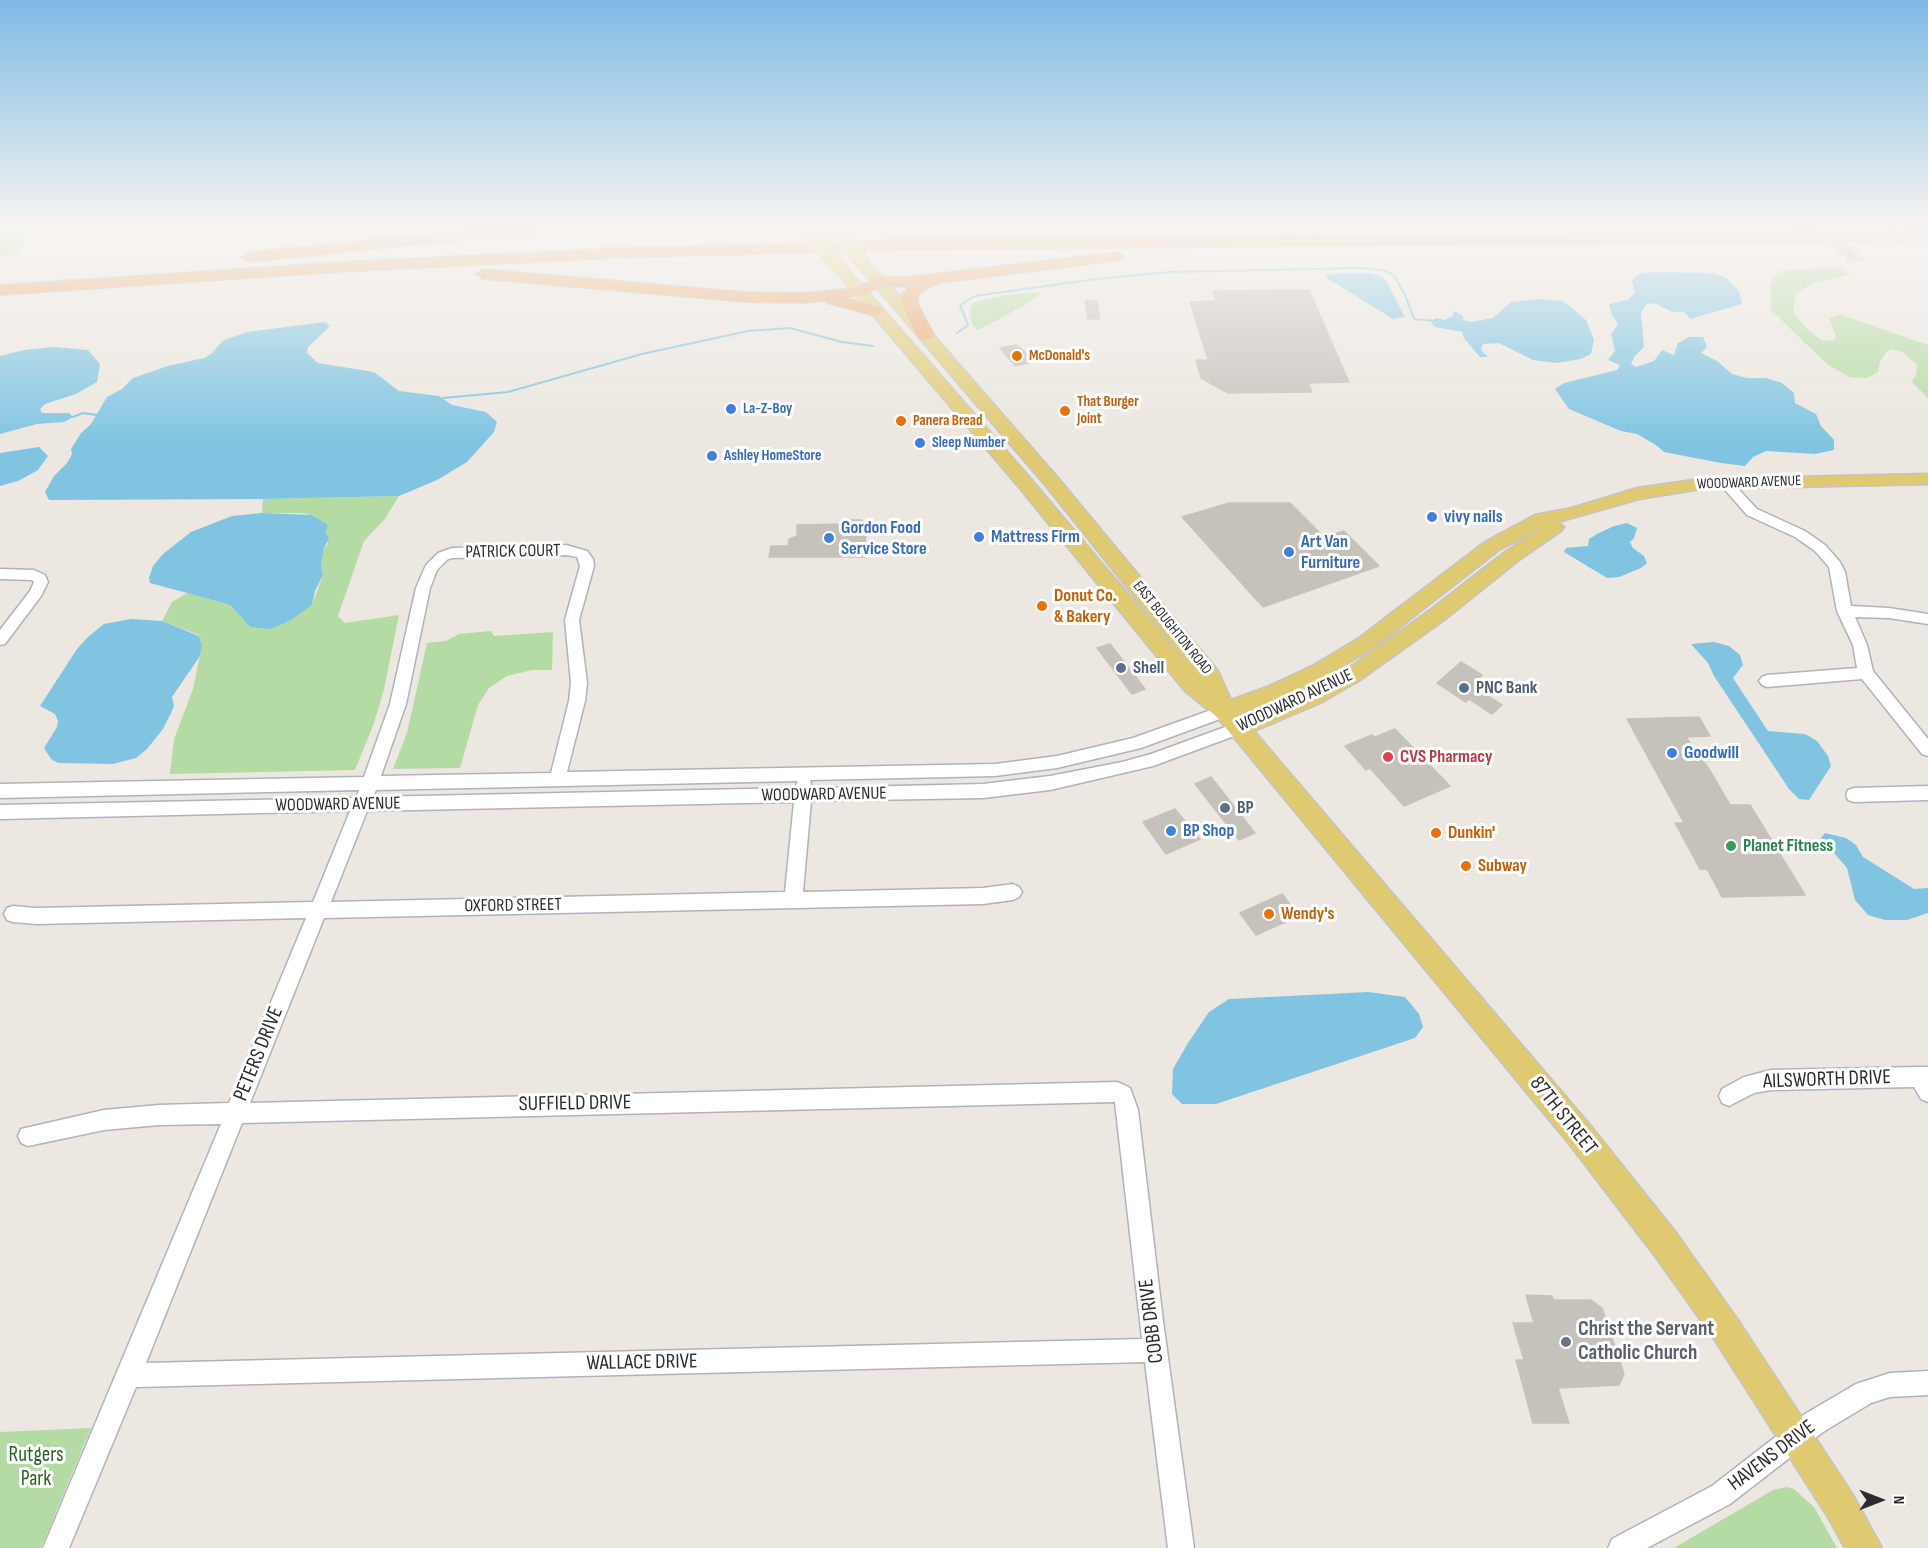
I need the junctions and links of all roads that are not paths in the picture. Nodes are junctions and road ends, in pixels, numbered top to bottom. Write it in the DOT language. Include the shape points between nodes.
graph roads {
  1 [pos="828,300"];
  2 [pos="866,300"];
  3 [pos="896,300"];
  4 [pos="910,300"];
  5 [pos="875,311"];
  6 [pos="925,334"];
  7 [pos="1928,478"];
  8 [pos="1732,482"];
  9 [pos="443,556"];
  10 [pos="0,574"];
  11 [pos="1844,611"];
  12 [pos="1928,619"];
  13 [pos="0,640"];
  14 [pos="1866,673"];
  15 [pos="1767,681"];
  16 [pos="1232,720"];
  17 [pos="1928,750"];
  18 [pos="805,775"];
  19 [pos="557,780"];
  20 [pos="0,791"];
  21 [pos="1928,793"];
  22 [pos="365,795"];
  23 [pos="803,795"];
  24 [pos="1854,795"];
  25 [pos="0,812"];
  26 [pos="1012,892"];
  27 [pos="793,900"];
  28 [pos="317,911"];
  29 [pos="13,914"];
  30 [pos="1925,1082"];
  31 [pos="1123,1095"];
  32 [pos="1729,1096"];
  33 [pos="236,1112"];
  34 [pos="28,1136"];
  35 [pos="1155,1350"];
  36 [pos="129,1375"];
  37 [pos="1928,1383"];
  38 [pos="1796,1437"];
  39 [pos="56,1548"];
  40 [pos="1181,1548"];
  41 [pos="1622,1548"];
  42 [pos="1863,1548"];
  1 -- 5 [label="highway"];
  2 -- 5 [label="main road, EAST BOUGHTON ROAD"];
  3 -- 6 [label="main road, EAST BOUGHTON ROAD"];
  4 -- 6 [label="highway"];
  5 -- 16 [label="main road, EAST BOUGHTON ROAD" via="1024,482 1191,686"];
  6 -- 16 [label="main road, EAST BOUGHTON ROAD" via="1211,676"];
  7 -- 8 [label="main road, WOODWARD AVENUE"];
  8 -- 11 [label="street" via="1752,512 1820,548 1835,565"];
  8 -- 16 [label="main road, WOODWARD AVENUE" via="1671,487 1574,513 1353,675 1315,696"];
  9 -- 19 [label="street, PATRICK COURT" via="566,550 586,559 572,620 579,683 577,701"];
  9 -- 22 [label="street, PETERS DRIVE" via="431,568 423,588 393,724"];
  10 -- 13 [label="street" via="27,574 41,582"];
  11 -- 12 [label="street"];
  11 -- 14 [label="street" via="1860,645"];
  14 -- 15 [label="street"];
  14 -- 17 [label="street"];
  16 -- 18 [label="street, WOODWARD AVENUE" via="1037,765 948,773"];
  16 -- 23 [label="street, WOODWARD AVENUE" via="1153,760 1050,783 983,791"];
  16 -- 38 [label="main road, 87TH STREET" via="1588,1145 1672,1255"];
  18 -- 19 [label="street, WOODWARD AVENUE"];
  18 -- 23 [label="street"];
  19 -- 22 [label="street, WOODWARD AVENUE"];
  20 -- 22 [label="street, WOODWARD AVENUE"];
  21 -- 24 [label="street"];
  22 -- 23 [label="street, WOODWARD AVENUE"];
  22 -- 25 [label="street, WOODWARD AVENUE"];
  22 -- 28 [label="street, PETERS DRIVE"];
  23 -- 27 [label="street"];
  26 -- 27 [label="street, OXFORD STREET"];
  27 -- 28 [label="street, OXFORD STREET"];
  28 -- 29 [label="street, OXFORD STREET"];
  28 -- 33 [label="street, PETERS DRIVE"];
  30 -- 32 [label="street, AILSWORTH DRIVE" via="1771,1080 1751,1084"];
  31 -- 33 [label="street, SUFFIELD DRIVE" via="1103,1092"];
  31 -- 35 [label="street, COBB DRIVE" via="1128,1110"];
  33 -- 34 [label="street, SUFFIELD DRIVE" via="131,1116"];
  33 -- 36 [label="street, PETERS DRIVE"];
  35 -- 36 [label="street, WALLACE DRIVE"];
  35 -- 40 [label="street, COBB DRIVE"];
  36 -- 39 [label="street, PETERS DRIVE"];
  37 -- 38 [label="street, HAVENS DRIVE" via="1876,1388"];
  38 -- 41 [label="street, HAVENS DRIVE" via="1721,1495"];
  38 -- 42 [label="main road, 87TH STREET"];
}
